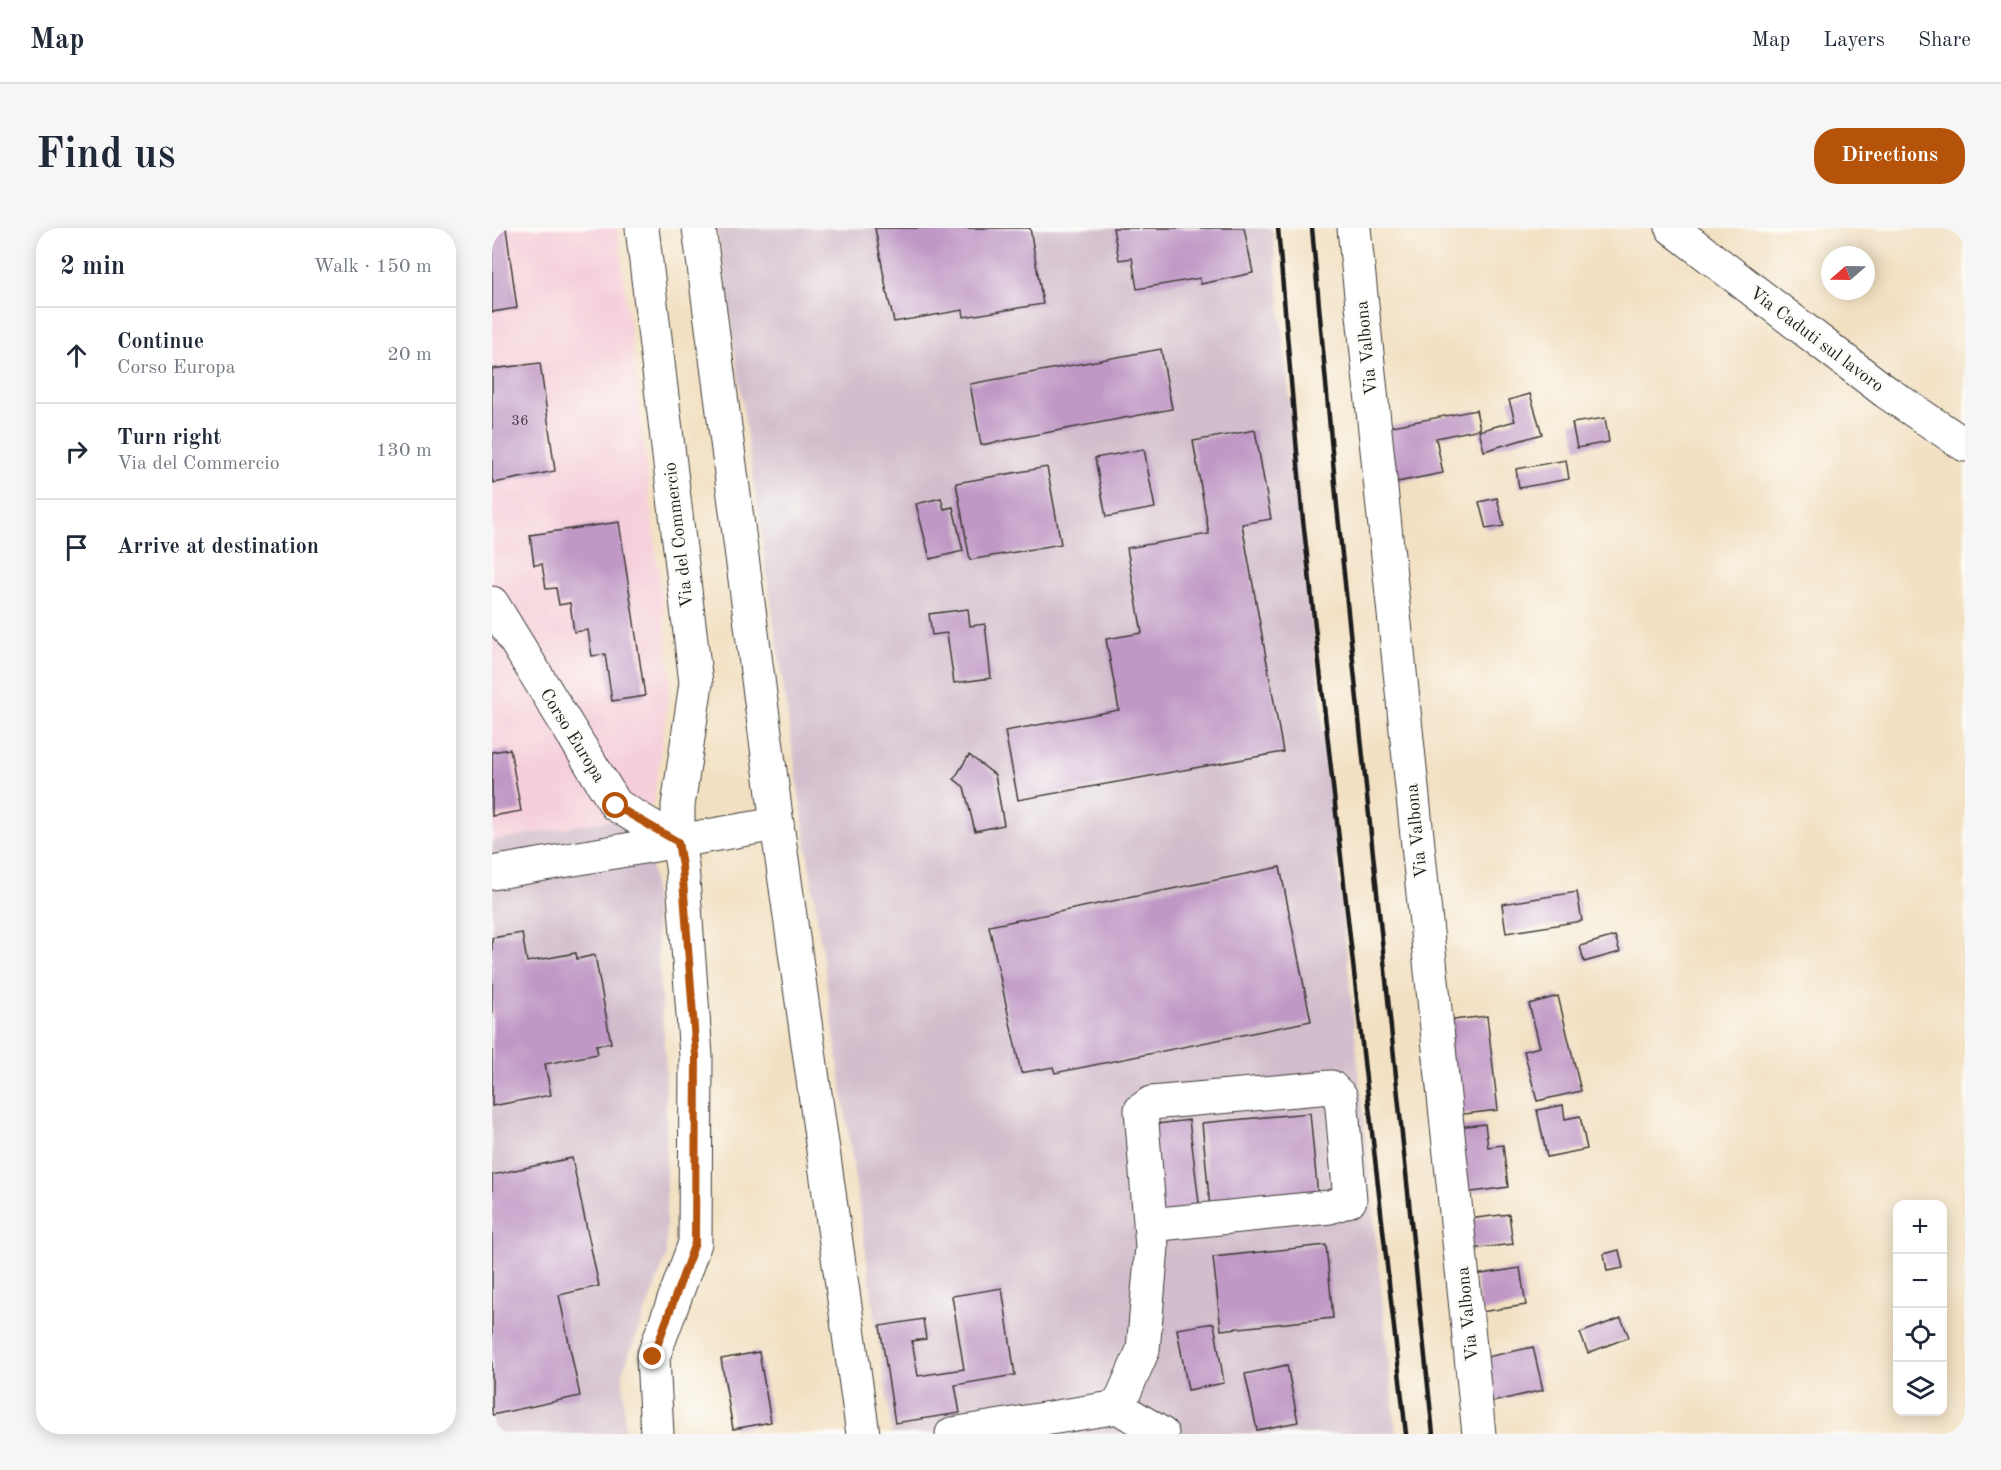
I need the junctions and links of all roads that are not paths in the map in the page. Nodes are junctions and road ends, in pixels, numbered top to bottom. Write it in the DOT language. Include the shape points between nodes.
graph roads {
  1 [pos="642,228"];
  2 [pos="699,228"];
  3 [pos="1354,228"];
  4 [pos="1672,228"];
  5 [pos="1965,445"];
  6 [pos="492,603"];
  7 [pos="777,824"];
  8 [pos="678,842"];
  9 [pos="492,873"];
  10 [pos="1150,1225"];
  11 [pos="1119,1407"];
  12 [pos="657,1434"];
  13 [pos="863,1434"];
  14 [pos="952,1434"];
  15 [pos="1162,1434"];
  16 [pos="1479,1434"];
  1 -- 8 [label="street, Via del Commercio" via="696,683 678,806"];
  2 -- 7 [label="street"];
  3 -- 16 [label="street, Via Valbona"];
  4 -- 5 [label="street, Via Caduti sul lavoro" via="1886,392"];
  6 -- 8 [label="street, Corso Europa" via="616,806"];
  7 -- 8 [label="street"];
  7 -- 13 [label="street"];
  8 -- 9 [label="street"];
  8 -- 12 [label="street, Via del Commercio" via="696,1056 695,1243 653,1357"];
  10 -- 10 [label="street" via="1141,1110 1151,1103 1331,1087 1341,1097 1350,1200 1330,1207"];
  10 -- 11 [label="street" via="1152,1247 1143,1350"];
  11 -- 14 [label="street"];
  11 -- 15 [label="street"];
}
